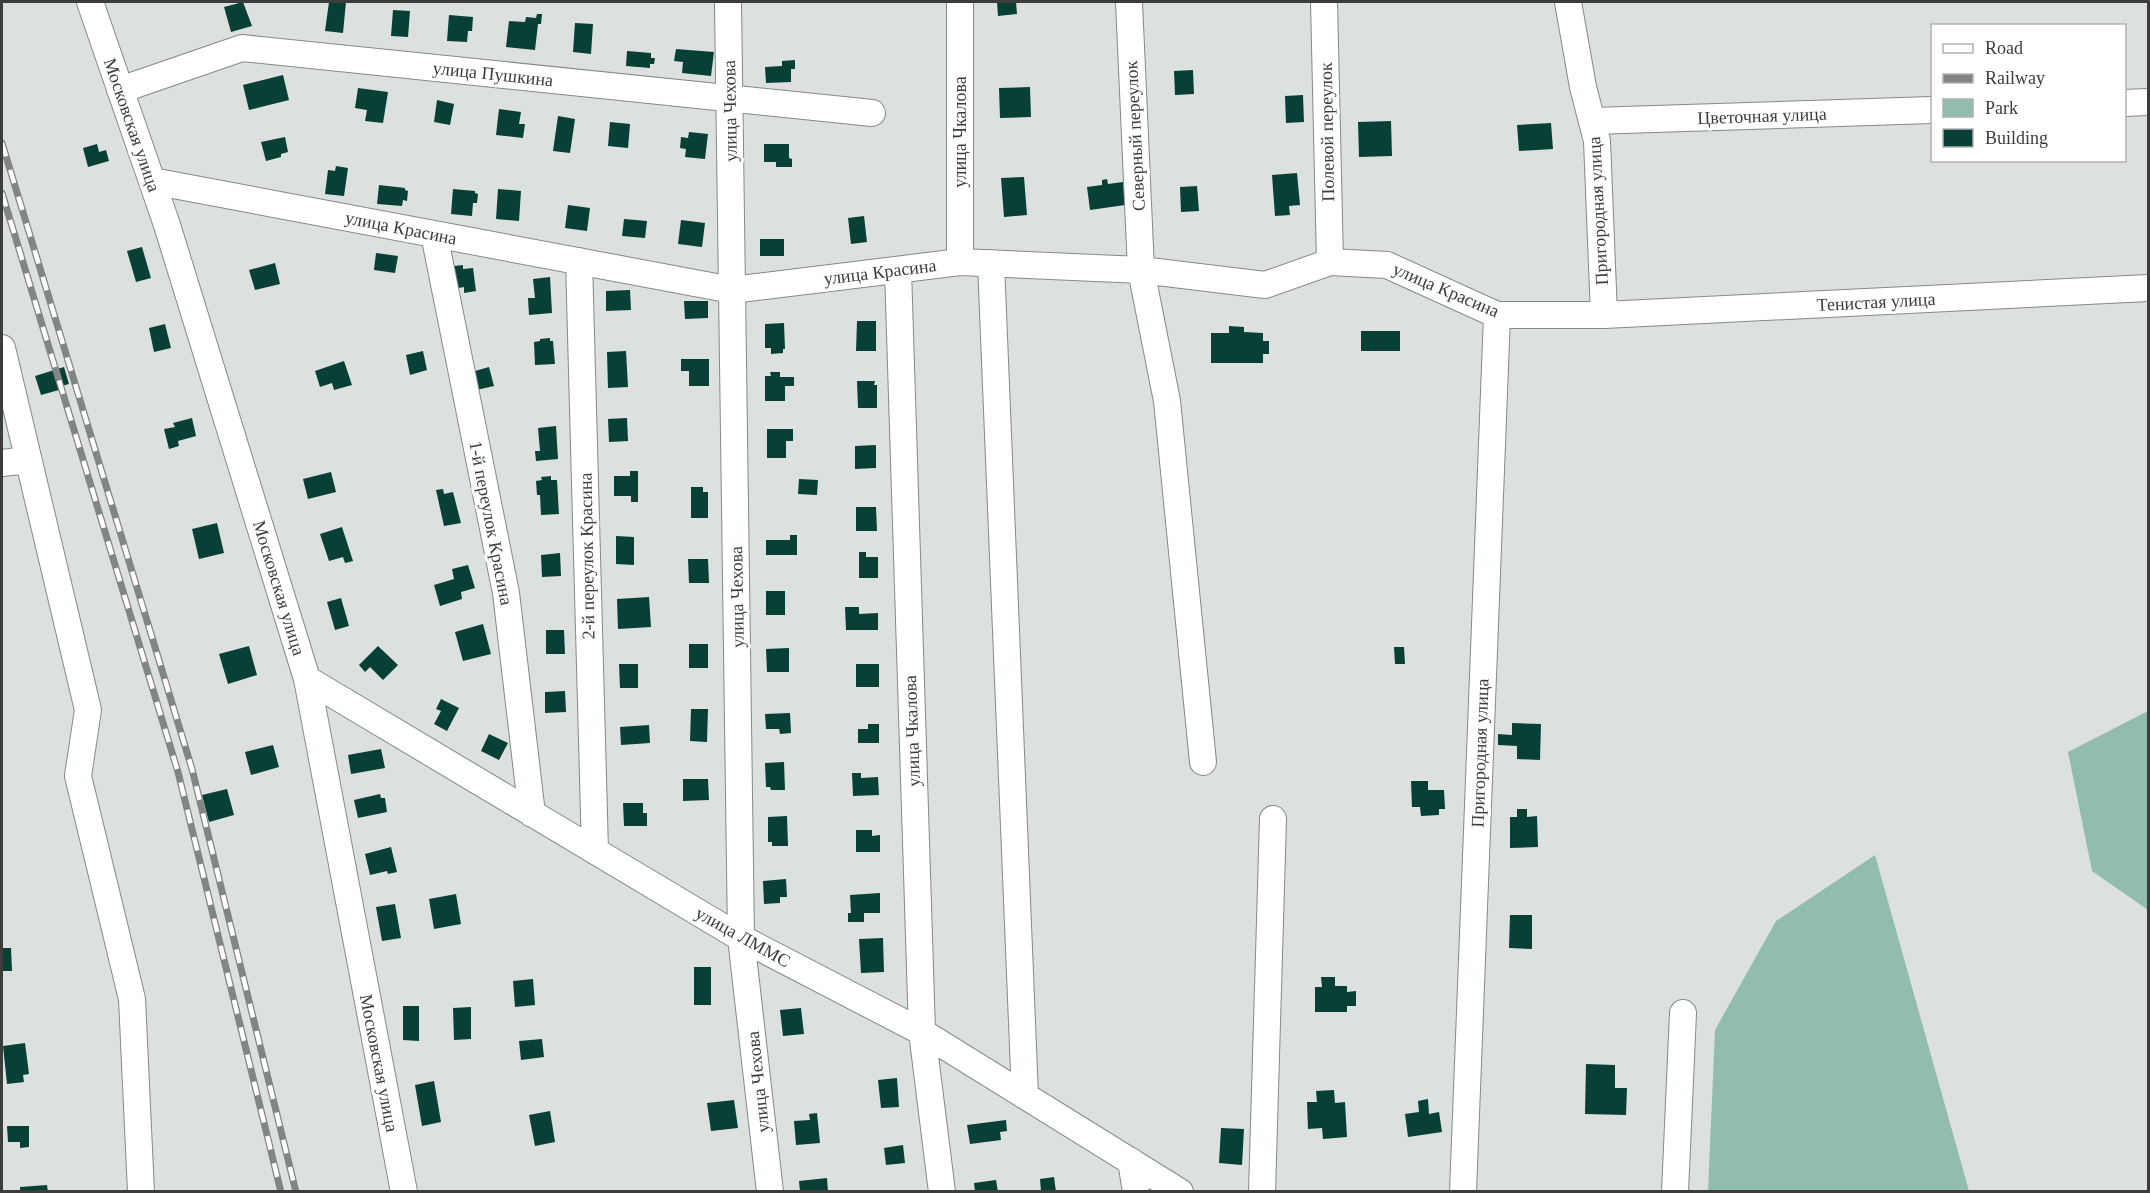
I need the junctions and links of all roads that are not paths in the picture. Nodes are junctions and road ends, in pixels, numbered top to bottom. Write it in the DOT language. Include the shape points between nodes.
graph roads {
  1 [pos="90,2"];
  2 [pos="728,2"];
  3 [pos="960,2"];
  4 [pos="1129,2"];
  5 [pos="1324,2"];
  6 [pos="1568,2"];
  7 [pos="120,90"];
  8 [pos="730,99"];
  9 [pos="2148,102"];
  10 [pos="2126,103"];
  11 [pos="1931,110"];
  12 [pos="872,113"];
  13 [pos="1592,121"];
  14 [pos="152,181"];
  15 [pos="434,234"];
  16 [pos="579,261"];
  17 [pos="960,262"];
  18 [pos="1330,262"];
  19 [pos="991,263"];
  20 [pos="898,270"];
  21 [pos="1141,270"];
  22 [pos="2148,288"];
  23 [pos="732,290"];
  24 [pos="1497,315"];
  25 [pos="1604,315"];
  26 [pos="2,348"];
  27 [pos="28,460"];
  28 [pos="2,463"];
  29 [pos="307,679"];
  30 [pos="1203,762"];
  31 [pos="532,814"];
  32 [pos="1273,819"];
  33 [pos="595,851"];
  34 [pos="741,938"];
  35 [pos="1683,1013"];
  36 [pos="922,1032"];
  37 [pos="1025,1096"];
  38 [pos="1131,1161"];
  39 [pos="398,1166"];
  40 [pos="141,1191"];
  41 [pos="405,1191"];
  42 [pos="423,1191"];
  43 [pos="770,1191"];
  44 [pos="942,1191"];
  45 [pos="1136,1191"];
  46 [pos="1180,1191"];
  47 [pos="1262,1191"];
  48 [pos="1463,1191"];
  49 [pos="1675,1191"];
  1 -- 7 [label="street, Московская улица"];
  2 -- 8 [label="street, улица Чехова"];
  3 -- 17 [label="street, улица Чкалова"];
  4 -- 21 [label="street, Северный переулок"];
  5 -- 18 [label="street, Полевой переулок"];
  6 -- 13 [label="street, Пригородная улица"];
  7 -- 8 [label="street, улица Пушкина" via="242,48"];
  7 -- 14 [label="street, Московская улица"];
  8 -- 12 [label="street, улица Пушкина"];
  8 -- 23 [label="street, улица Чехова"];
  9 -- 10 [label="street"];
  11 -- 13 [label="street, Цветочная улица"];
  13 -- 25 [label="street, Пригородная улица" via="1597,141"];
  14 -- 15 [label="street, улица Красина"];
  14 -- 29 [label="street, Московская улица"];
  15 -- 16 [label="street, улица Красина"];
  15 -- 31 [label="street, 1-й переулок Красина" via="506,593"];
  16 -- 23 [label="street, улица Красина"];
  16 -- 33 [label="street, 2-й переулок Красина"];
  17 -- 19 [label="street, улица Красина"];
  17 -- 20 [label="street, улица Красина"];
  18 -- 21 [label="street, улица Красина" via="1265,285"];
  18 -- 24 [label="street, улица Красина" via="1387,265"];
  19 -- 21 [label="street, улица Красина"];
  19 -- 37 [label="street"];
  20 -- 23 [label="street, улица Красина"];
  20 -- 36 [label="street, улица Чкалова"];
  21 -- 30 [label="street, Северный переулок" via="1167,401"];
  22 -- 25 [label="street, Тенистая улица"];
  23 -- 34 [label="street, улица Чехова"];
  24 -- 25 [label="street, улица Красина"];
  24 -- 48 [label="street, Пригородная улица"];
  26 -- 27 [label="street"];
  27 -- 28 [label="street"];
  27 -- 40 [label="street" via="88,710 78,776 132,999"];
  29 -- 31 [label="street, улица ЛММС"];
  29 -- 39 [label="street, Московская улица"];
  31 -- 33 [label="street, улица ЛММС"];
  32 -- 47 [label="street"];
  33 -- 34 [label="street, улица ЛММС"];
  34 -- 36 [label="street, улица ЛММС"];
  34 -- 43 [label="street, улица Чехова"];
  35 -- 49 [label="street"];
  36 -- 37 [label="street, улица ЛММС"];
  36 -- 44 [label="street, улица Чкалова"];
  37 -- 38 [label="street, улица ЛММС"];
  38 -- 45 [label="street"];
  38 -- 46 [label="street, улица ЛММС"];
  39 -- 41 [label="street, Московская улица"];
  39 -- 42 [label="street"];
}
